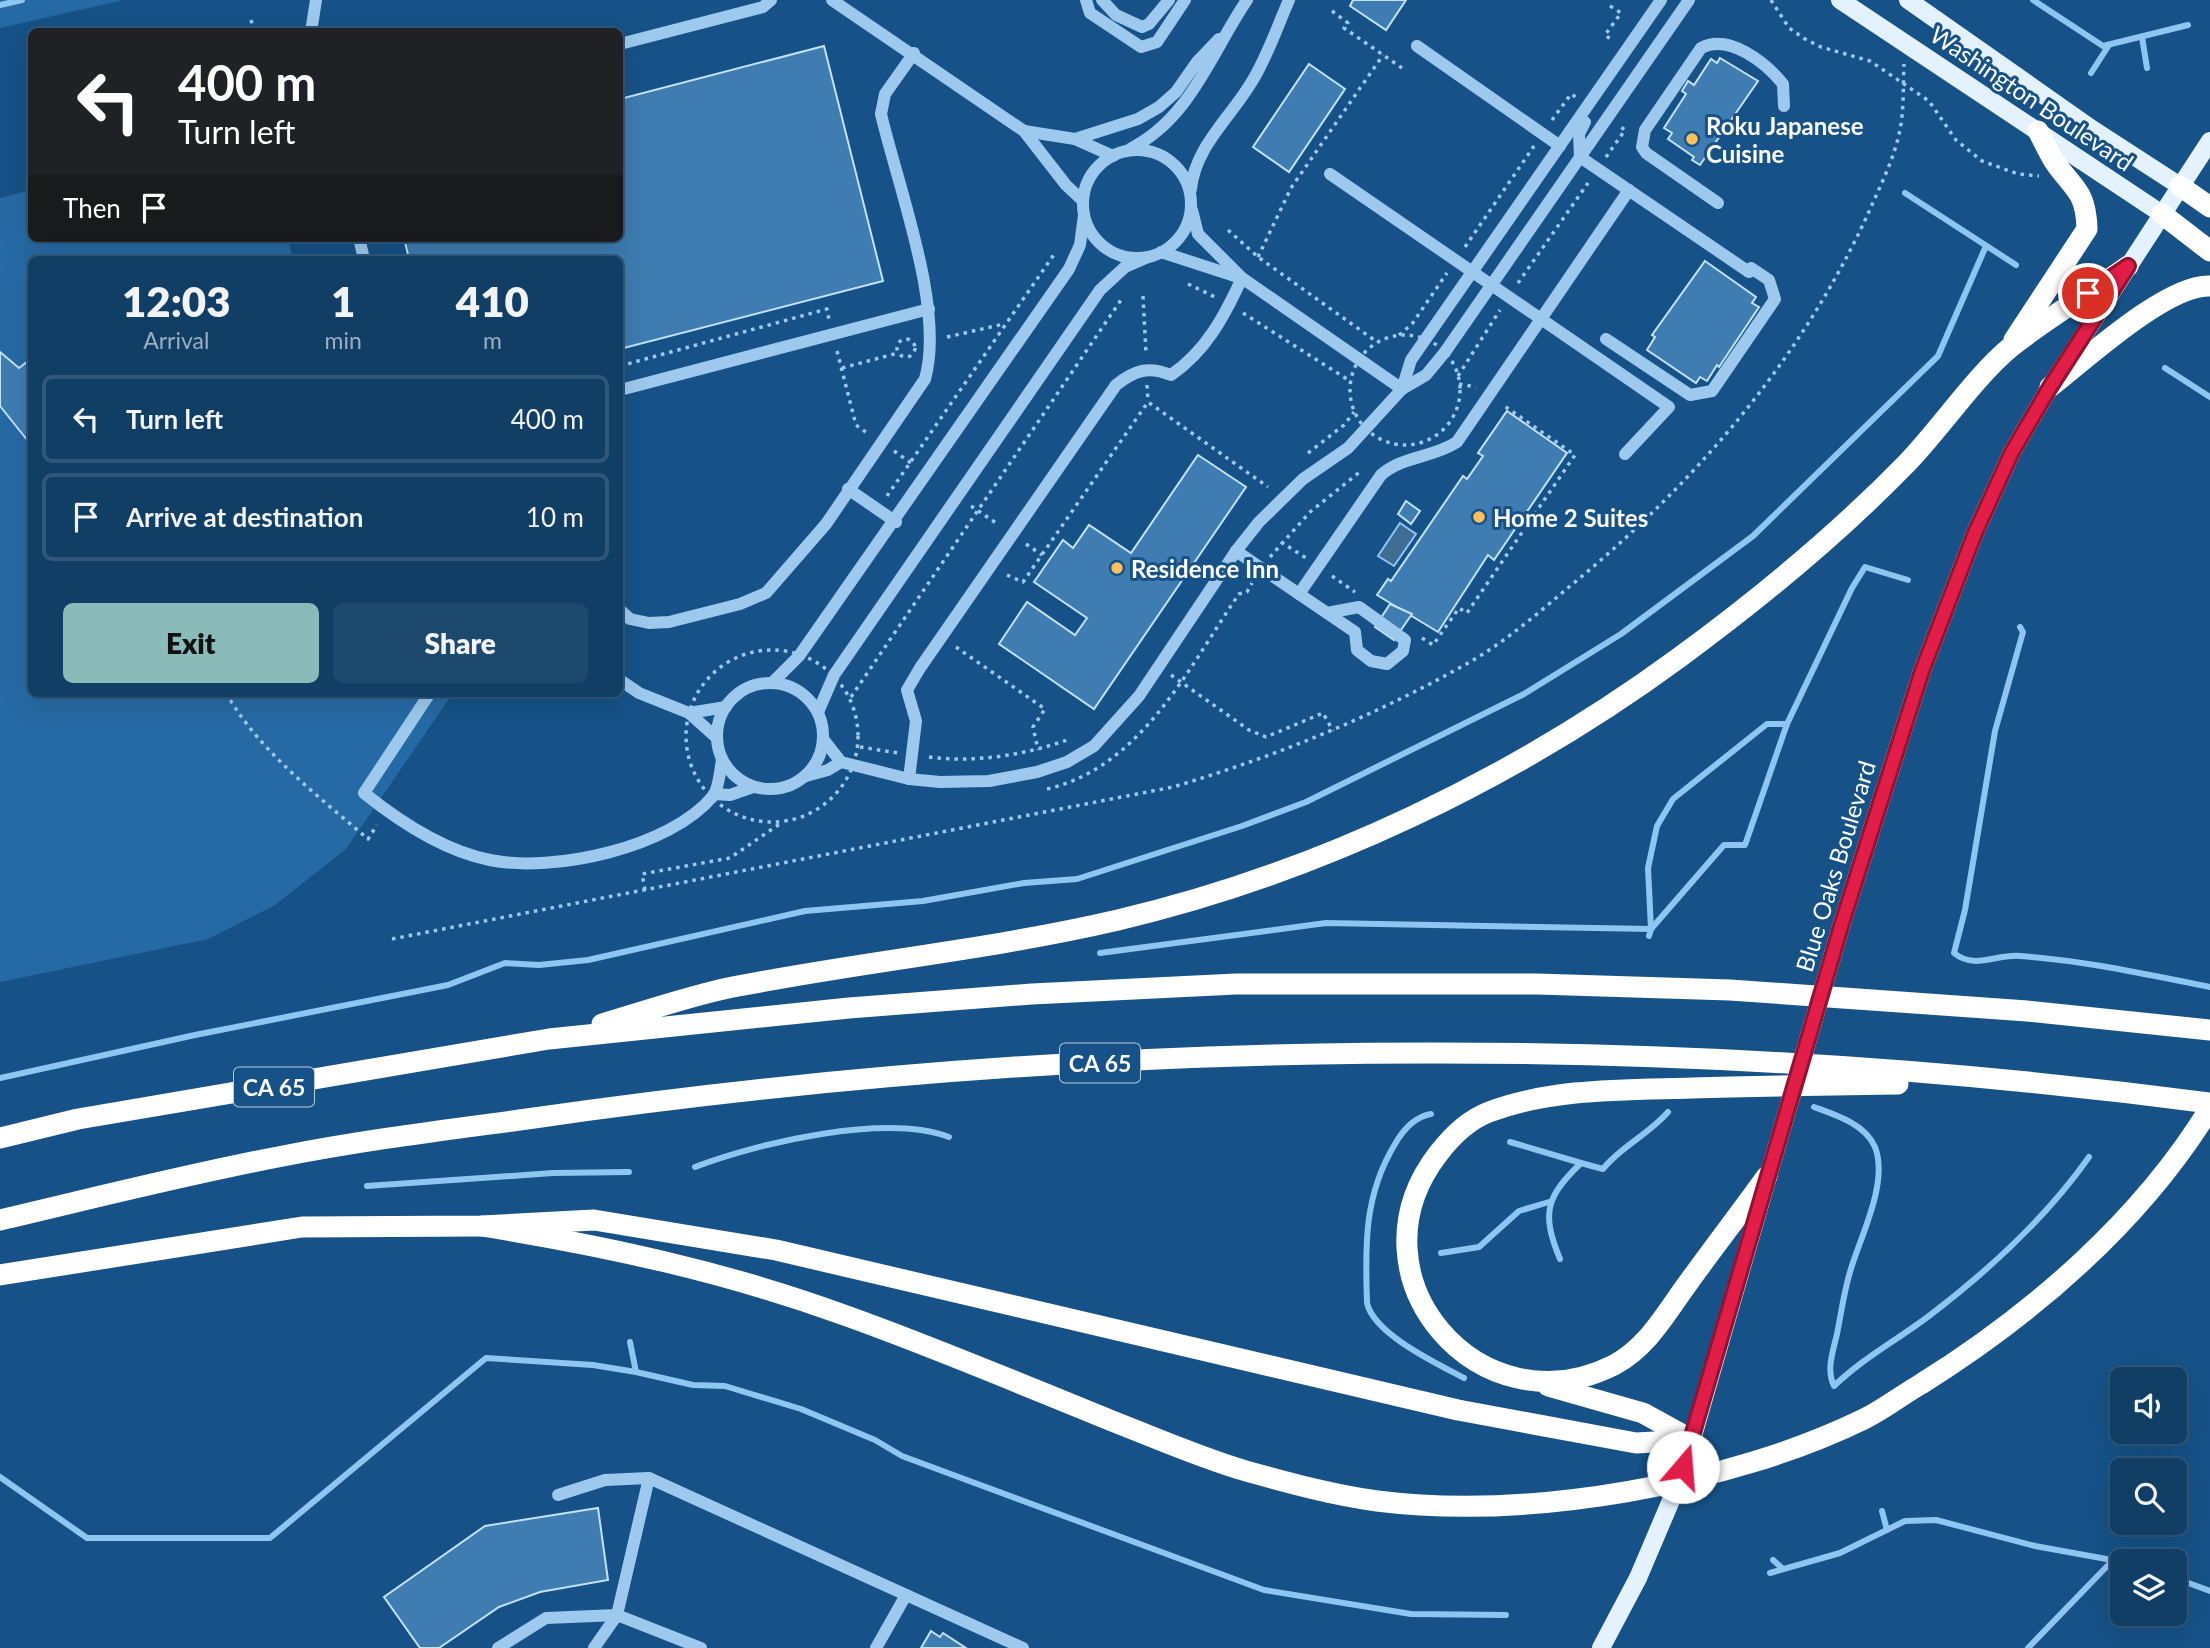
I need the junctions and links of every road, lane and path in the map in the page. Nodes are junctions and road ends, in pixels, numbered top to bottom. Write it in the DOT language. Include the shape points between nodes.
graph roads {
  1 [pos="316,0"];
  2 [pos="771,0"];
  3 [pos="832,0"];
  4 [pos="1086,0"];
  5 [pos="1102,0"];
  6 [pos="1169,0"];
  7 [pos="1185,0"];
  8 [pos="1247,0"];
  9 [pos="1289,0"];
  10 [pos="1661,0"];
  11 [pos="1689,0"];
  12 [pos="1771,0"];
  13 [pos="1840,0"];
  14 [pos="1908,0"];
  15 [pos="1610,6"];
  16 [pos="1332,11"];
  17 [pos="251,20"];
  18 [pos="253,28"];
  19 [pos="312,28"];
  20 [pos="1226,31"];
  21 [pos="1904,41"];
  22 [pos="623,43"];
  23 [pos="1615,43"];
  24 [pos="1417,46"];
  25 [pos="914,53"];
  26 [pos="1383,55"];
  27 [pos="1402,68"];
  28 [pos="1903,83"];
  29 [pos="1598,93"];
  30 [pos="1784,106"];
  31 [pos="1024,131"];
  32 [pos="2038,131"];
  33 [pos="1075,139"];
  34 [pos="2210,141"];
  35 [pos="1560,146"];
  36 [pos="1126,151"];
  37 [pos="1113,156"];
  38 [pos="1580,157"];
  39 [pos="1330,174"];
  40 [pos="2045,180"];
  41 [pos="2180,186"];
  42 [pos="1629,190"];
  43 [pos="1190,193"];
  44 [pos="1083,201"];
  45 [pos="1718,203"];
  46 [pos="1191,207"];
  47 [pos="2210,207"];
  48 [pos="2162,214"];
  49 [pos="1084,215"];
  50 [pos="1228,230"];
  51 [pos="2210,251"];
  52 [pos="1161,252"];
  53 [pos="1055,253"];
  54 [pos="1148,257"];
  55 [pos="1258,257"];
  56 [pos="2128,266"];
  57 [pos="1473,271"];
  58 [pos="1242,278"];
  59 [pos="1188,284"];
  60 [pos="1493,285"];
  61 [pos="2210,286"];
  62 [pos="1143,296"];
  63 [pos="1123,297"];
  64 [pos="1230,304"];
  65 [pos="929,309"];
  66 [pos="1542,318"];
  67 [pos="1006,323"];
  68 [pos="833,334"];
  69 [pos="1606,339"];
  70 [pos="931,341"];
  71 [pos="1377,343"];
  72 [pos="914,346"];
  73 [pos="2009,348"];
  74 [pos="898,354"];
  75 [pos="623,365"];
  76 [pos="842,368"];
  77 [pos="1147,368"];
  78 [pos="1350,382"];
  79 [pos="1459,384"];
  80 [pos="2050,387"];
  81 [pos="623,389"];
  82 [pos="1402,389"];
  83 [pos="1490,396"];
  84 [pos="1148,402"];
  85 [pos="1354,412"];
  86 [pos="881,443"];
  87 [pos="1625,454"];
  88 [pos="1299,459"];
  89 [pos="910,462"];
  90 [pos="927,474"];
  91 [pos="1276,480"];
  92 [pos="1268,487"];
  93 [pos="848,489"];
  94 [pos="957,496"];
  95 [pos="1260,498"];
  96 [pos="977,510"];
  97 [pos="895,522"];
  98 [pos="1014,536"];
  99 [pos="1281,541"];
  100 [pos="1236,551"];
  101 [pos="1042,555"];
  102 [pos="1318,566"];
  103 [pos="1001,584"];
  104 [pos="1357,593"];
  105 [pos="1299,594"];
  106 [pos="623,612"];
  107 [pos="1327,612"];
  108 [pos="1411,631"];
  109 [pos="963,637"];
  110 [pos="801,654"];
  111 [pos="1159,666"];
  112 [pos="834,675"];
  113 [pos="623,682"];
  114 [pos="773,682"];
  115 [pos="228,697"];
  116 [pos="427,697"];
  117 [pos="850,698"];
  118 [pos="726,706"];
  119 [pos="818,712"];
  120 [pos="688,713"];
  121 [pos="1333,731"];
  122 [pos="1080,732"];
  123 [pos="717,738"];
  124 [pos="823,739"];
  125 [pos="858,747"];
  126 [pos="1038,750"];
  127 [pos="911,755"];
  128 [pos="722,760"];
  129 [pos="847,764"];
  130 [pos="806,776"];
  131 [pos="909,779"];
  132 [pos="753,787"];
  133 [pos="713,795"];
  134 [pos="387,811"];
  135 [pos="782,822"];
  136 [pos="645,890"];
  137 [pos="392,939"];
  138 [pos="2210,1030"];
  139 [pos="549,1039"];
  140 [pos="2013,1081"];
  141 [pos="2210,1105"];
  142 [pos="0,1138"];
  143 [pos="1767,1176"];
  144 [pos="0,1220"];
  145 [pos="482,1226"];
  146 [pos="0,1275"];
  147 [pos="1528,1381"];
  148 [pos="1691,1442"];
  149 [pos="649,1478"];
  150 [pos="558,1495"];
  151 [pos="906,1595"];
  152 [pos="617,1615"];
  153 [pos="498,1648"];
  154 [pos="594,1648"];
  155 [pos="701,1648"];
  156 [pos="876,1648"];
  157 [pos="1023,1648"];
  158 [pos="1601,1648"];
  1 -- 19 [label="street"];
  2 -- 22 [label="street" via="763,7"];
  3 -- 25 [label="street"];
  4 -- 7 [label="street" via="1090,13 1141,47 1157,42"];
  5 -- 6 [label="street" via="1116,15 1142,27"];
  8 -- 20 [label="street"];
  9 -- 43 [label="street" via="1252,82 1193,171"];
  10 -- 29 [label="street"];
  11 -- 38 [label="street"];
  12 -- 28 [label="path" via="1790,28 1805,39 1870,61"];
  13 -- 21 [label="main road, Washington Boulevard"];
  14 -- 41 [label="main road, Washington Boulevard"];
  15 -- 23 [label="path" via="1621,13 1605,35"];
  16 -- 26 [label="path" via="1348,23 1344,28"];
  17 -- 18 [label="path"];
  20 -- 33 [label="street" via="1159,107 1138,119"];
  20 -- 36 [label="street" via="1208,69 1175,116"];
  21 -- 28 [label="path"];
  21 -- 32 [label="main road, Washington Boulevard"];
  24 -- 35 [label="street"];
  25 -- 31 [label="street"];
  25 -- 65 [label="street" via="885,94 881,114"];
  26 -- 27 [label="path"];
  26 -- 55 [label="path" via="1291,188"];
  28 -- 40 [label="path" via="1929,100 1956,140 1982,161"];
  28 -- 121 [label="path" via="1901,124 1891,163 1853,244 1819,306 1740,420 1673,495 1535,616 1462,667"];
  29 -- 35 [label="street"];
  29 -- 38 [label="street" via="1579,134"];
  30 -- 45 [label="street" via="1783,84 1724,43 1701,48 1645,130 1642,147 1646,153"];
  31 -- 33 [label="street"];
  31 -- 44 [label="street"];
  32 -- 48 [label="main road, Washington Boulevard"];
  32 -- 73 [label="highway" via="2054,161 2079,188 2087,229"];
  33 -- 37 [label="street"];
  34 -- 41 [label="main road, Blue Oaks Boulevard"];
  35 -- 57 [label="street"];
  36 -- 37 [label="street"];
  36 -- 43 [label="street" via="1167,158 1178,168"];
  37 -- 44 [label="street" via="1092,174"];
  38 -- 42 [label="street"];
  38 -- 60 [label="street"];
  39 -- 57 [label="street"];
  41 -- 47 [label="highway"];
  41 -- 48 [label="main road, Blue Oaks Boulevard"];
  42 -- 66 [label="street"];
  42 -- 69 [label="street" via="1769,280 1775,299 1718,383 1703,395 1690,395"];
  43 -- 46 [label="street"];
  44 -- 49 [label="street"];
  46 -- 52 [label="street" via="1182,233"];
  46 -- 58 [label="street" via="1198,234"];
  48 -- 51 [label="highway"];
  48 -- 56 [label="main road, Blue Oaks Boulevard"];
  49 -- 54 [label="street" via="1097,240 1108,249"];
  49 -- 90 [label="street" via="1080,245 1069,269"];
  50 -- 55 [label="path"];
  52 -- 54 [label="street"];
  52 -- 58 [label="street"];
  53 -- 67 [label="path"];
  54 -- 94 [label="street" via="1125,267 1100,290"];
  55 -- 71 [label="path"];
  56 -- 73 [label="highway"];
  56 -- 80 [label="main road, Blue Oaks Boulevard"];
  57 -- 60 [label="street"];
  57 -- 82 [label="street" via="1411,360"];
  58 -- 64 [label="street"];
  58 -- 82 [label="street"];
  59 -- 64 [label="path"];
  60 -- 66 [label="street"];
  60 -- 82 [label="street" via="1426,375"];
  61 -- 80 [label="highway" via="2196,286 2168,297"];
  62 -- 77 [label="path"];
  63 -- 96 [label="path"];
  64 -- 77 [label="street" via="1195,358 1171,375"];
  64 -- 78 [label="path"];
  65 -- 68 [label="street"];
  65 -- 70 [label="street"];
  66 -- 83 [label="street"];
  66 -- 87 [label="street" via="1669,407"];
  67 -- 70 [label="path"];
  67 -- 89 [label="path"];
  68 -- 75 [label="path" via="827,309"];
  68 -- 76 [label="path"];
  68 -- 81 [label="street"];
  70 -- 72 [label="path"];
  70 -- 86 [label="street" via="925,379"];
  72 -- 74 [label="path" via="910,356"];
  72 -- 74 [label="path" via="902,340"];
  73 -- 139 [label="highway" via="1906,464 1796,566 1678,658 1568,731 1463,790 1351,843 1254,880 1123,919 995,946 726,988"];
  74 -- 76 [label="path"];
  76 -- 86 [label="path" via="856,425"];
  77 -- 84 [label="path"];
  77 -- 98 [label="street" via="1116,385"];
  79 -- 83 [label="path" via="1473,385"];
  80 -- 143 [label="main road, Blue Oaks Boulevard, bridge" via="2012,452 1922,671"];
  82 -- 100 [label="street" via="1348,448 1279,499"];
  83 -- 102 [label="street" via="1457,442 1444,451 1399,462 1381,475"];
  83 -- 108 [label="path" via="1575,455 1467,613 1459,608 1433,645"];
  84 -- 92 [label="path"];
  84 -- 101 [label="path"];
  85 -- 88 [label="path"];
  86 -- 89 [label="path"];
  86 -- 93 [label="street"];
  89 -- 90 [label="path"];
  90 -- 97 [label="street"];
  91 -- 92 [label="path"];
  92 -- 95 [label="path"];
  93 -- 97 [label="street"];
  93 -- 106 [label="street" via="826,524 765,593 669,622 649,623"];
  94 -- 96 [label="path"];
  94 -- 112 [label="street"];
  96 -- 98 [label="path"];
  96 -- 117 [label="path"];
  97 -- 110 [label="street"];
  98 -- 101 [label="path"];
  98 -- 127 [label="street" via="907,690 916,721"];
  99 -- 102 [label="path"];
  100 -- 105 [label="street"];
  100 -- 111 [label="street"];
  101 -- 103 [label="path" via="1023,582 1009,573"];
  102 -- 104 [label="path"];
  102 -- 105 [label="street"];
  105 -- 107 [label="street"];
  107 -- 107 [label="street" via="1355,632 1357,650 1371,661 1387,664 1403,651 1405,640 1359,607"];
  109 -- 126 [label="path" via="956,648 1045,709 1033,727"];
  110 -- 112 [label="path"];
  110 -- 114 [label="street"];
  110 -- 120 [label="path" via="760,650 736,657 700,689"];
  111 -- 121 [label="path" via="1249,730 1266,737 1323,713"];
  111 -- 131 [label="street" via="1118,723 1094,746 1067,762 989,781"];
  112 -- 117 [label="path"];
  112 -- 119 [label="street"];
  113 -- 120 [label="street"];
  114 -- 118 [label="street" via="746,688"];
  114 -- 119 [label="street" via="799,691"];
  115 -- 134 [label="path" via="288,768 368,839"];
  116 -- 134 [label="street" via="364,793"];
  117 -- 125 [label="path" via="858,722"];
  118 -- 120 [label="street"];
  118 -- 123 [label="street"];
  119 -- 124 [label="street"];
  120 -- 123 [label="street"];
  120 -- 133 [label="path" via="688,757 697,779"];
  121 -- 136 [label="path" via="1173,787"];
  122 -- 126 [label="path"];
  123 -- 128 [label="street"];
  124 -- 129 [label="street"];
  124 -- 130 [label="street" via="821,753"];
  125 -- 127 [label="path"];
  125 -- 129 [label="path"];
  126 -- 127 [label="path" via="988,758"];
  127 -- 131 [label="street"];
  128 -- 132 [label="street"];
  128 -- 133 [label="street"];
  129 -- 130 [label="street"];
  129 -- 131 [label="street"];
  129 -- 135 [label="path" via="834,797 819,809"];
  130 -- 132 [label="street" via="781,788"];
  132 -- 133 [label="street"];
  133 -- 134 [label="street" via="685,818 642,840 585,859 550,863 490,860 454,850"];
  133 -- 135 [label="path" via="732,813 756,821"];
  135 -- 136 [label="path" via="730,858 642,874"];
  136 -- 137 [label="path"];
  138 -- 139 [label="highway, CA 65" via="1730,990 1537,984 1236,984 849,1008"];
  139 -- 142 [label="highway, CA 65" via="78,1119"];
  140 -- 141 [label="highway, CA 65"];
  140 -- 144 [label="highway, CA 65" via="1727,1059 1535,1054 1346,1053 1029,1066 674,1098 435,1132 283,1156"];
  140 -- 147 [label="highway" via="1626,1090 1538,1099 1486,1113 1452,1135 1427,1168 1409,1212 1407,1254 1416,1295 1437,1328 1468,1356"];
  141 -- 145 [label="highway" via="2150,1190 2059,1282 2011,1322 1866,1418 1730,1468 1657,1485 1512,1504 1379,1501 1242,1470 763,1287 601,1245"];
  143 -- 147 [label="highway" via="1648,1339 1614,1364 1566,1380"];
  143 -- 148 [label="main road, Blue Oaks Boulevard"];
  145 -- 146 [label="highway" via="302,1227"];
  145 -- 148 [label="highway" via="594,1220 688,1234 776,1250 1458,1410 1636,1443"];
  147 -- 148 [label="highway" via="1643,1413"];
  148 -- 158 [label="main road, Blue Oaks Boulevard, bridge" via="1638,1578"];
  149 -- 150 [label="street" via="605,1480"];
  149 -- 151 [label="street"];
  149 -- 152 [label="street"];
  151 -- 156 [label="street"];
  151 -- 157 [label="street"];
  152 -- 153 [label="street" via="546,1618"];
  152 -- 154 [label="street"];
  152 -- 155 [label="street"];
}
